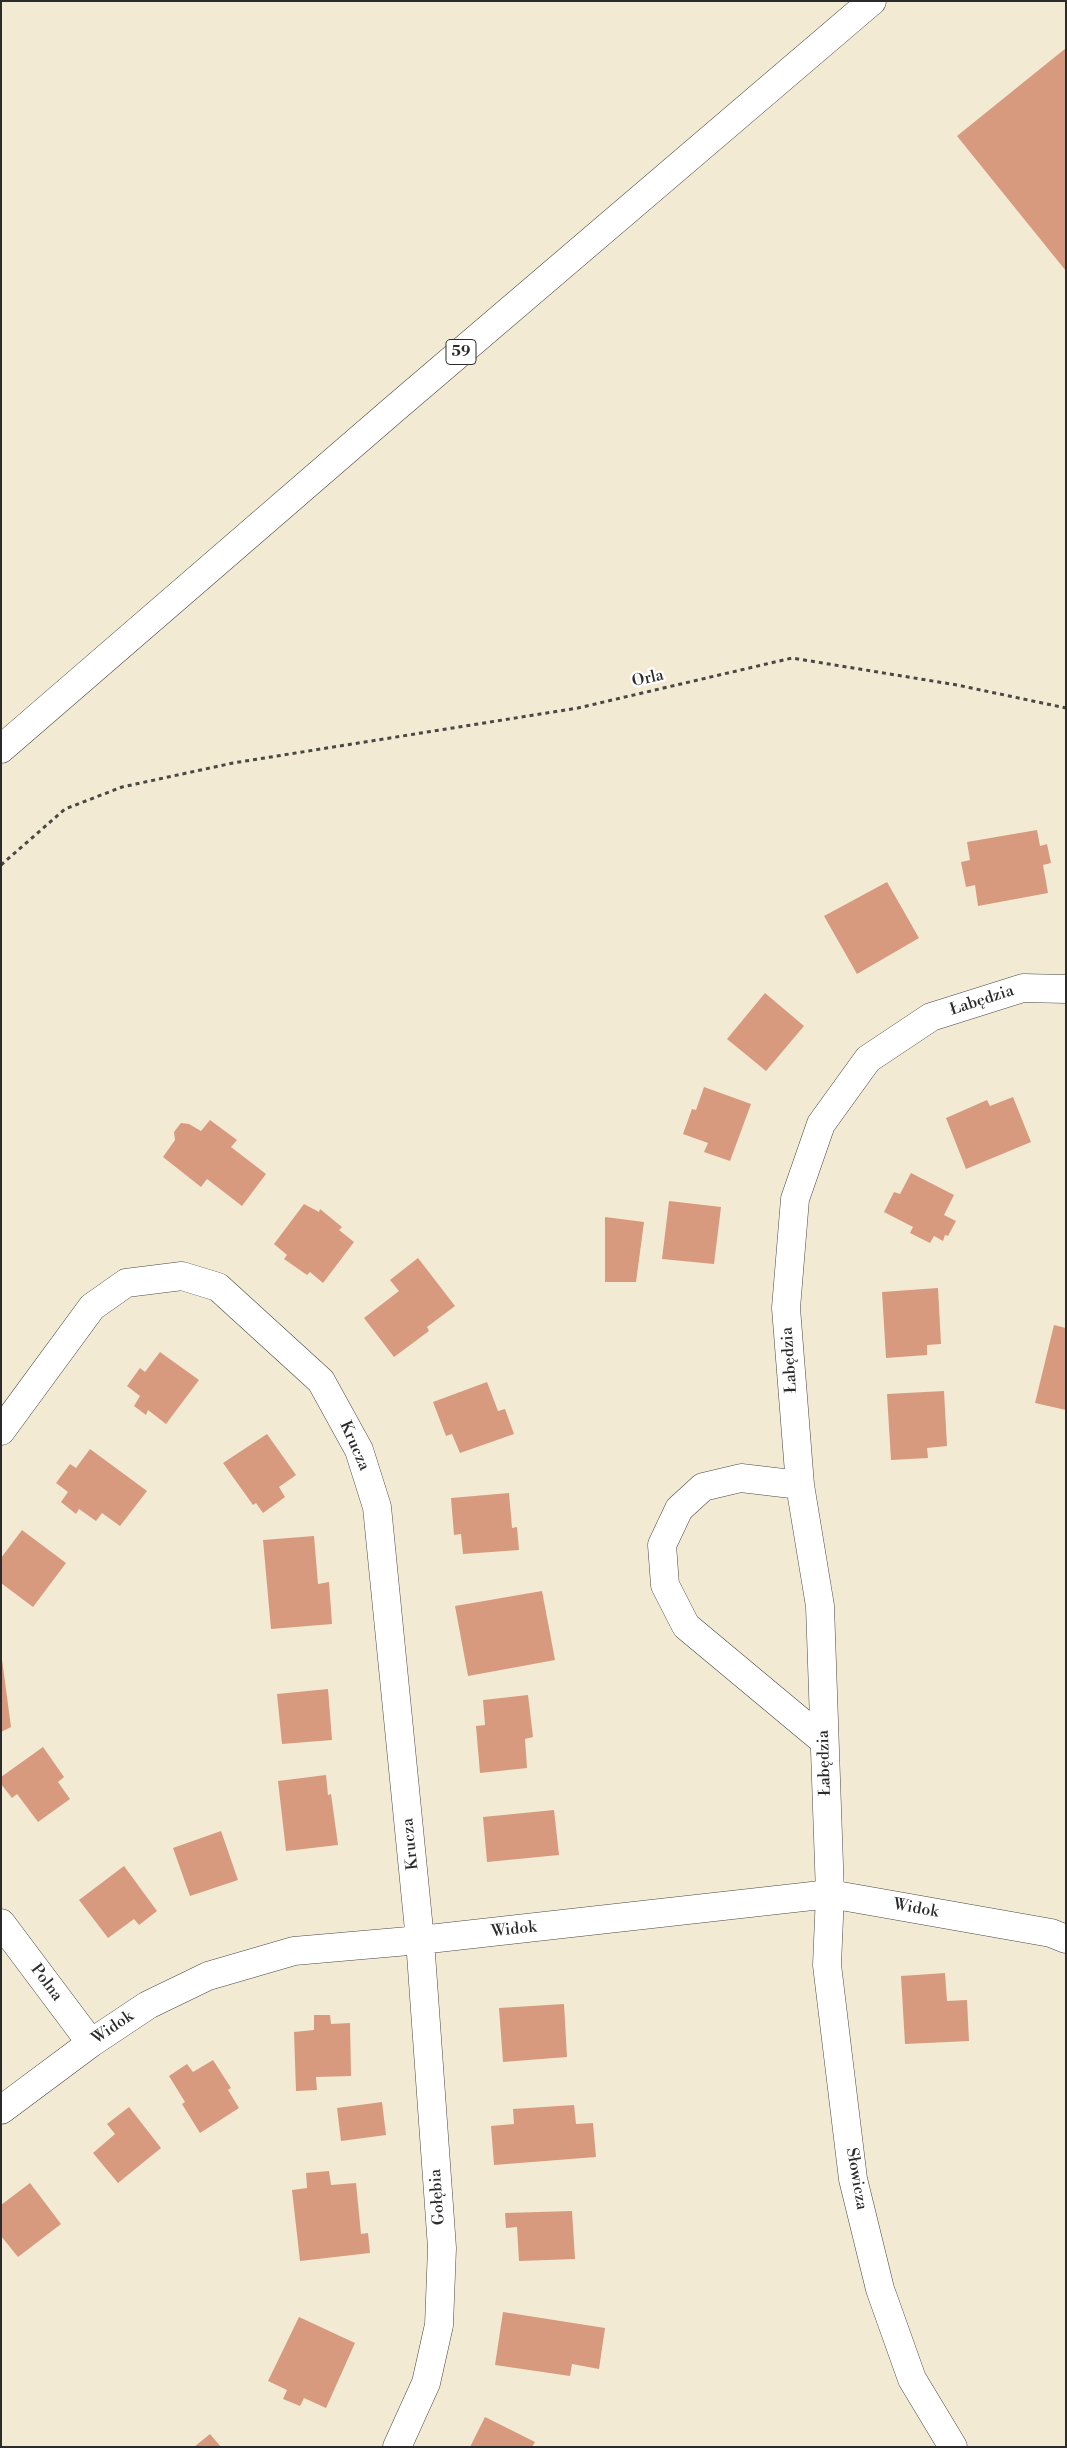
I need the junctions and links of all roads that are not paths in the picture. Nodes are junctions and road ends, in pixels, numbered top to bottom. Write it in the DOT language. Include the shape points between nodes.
graph roads {
  1 [pos="872,1"];
  2 [pos="1,749"];
  3 [pos="1066,989"];
  4 [pos="1,1431"];
  5 [pos="800,1485"];
  6 [pos="824,1741"];
  7 [pos="830,1894"];
  8 [pos="1,1923"];
  9 [pos="1066,1939"];
  10 [pos="420,1940"];
  11 [pos="91,2043"];
  12 [pos="1,2110"];
  13 [pos="397,2447"];
  14 [pos="953,2447"];
  1 -- 2 [label="street, 59"];
  3 -- 5 [label="street, Łabędzia" via="1023,988 931,1017 868,1059 821,1124 795,1200 786,1308"];
  4 -- 10 [label="street, Krucza" via="92,1307 126,1283 182,1276 218,1287 321,1380 359,1450 377,1507"];
  5 -- 6 [label="street, Łabędzia" via="820,1606"];
  5 -- 6 [label="street" via="741,1478 703,1487 679,1509 662,1545 665,1585 686,1626"];
  6 -- 7 [label="street, Łabędzia"];
  7 -- 9 [label="street, Widok" via="1051,1933"];
  7 -- 10 [label="street, Widok"];
  7 -- 14 [label="street, Słowicza" via="827,1964 853,2179 880,2289 912,2379"];
  8 -- 11 [label="street, Polna"];
  10 -- 11 [label="street, Widok" via="294,1951 208,1976 148,2005"];
  10 -- 13 [label="street, Gołębia" via="442,2248 439,2325 426,2383"];
  11 -- 12 [label="street, Widok"];
}
